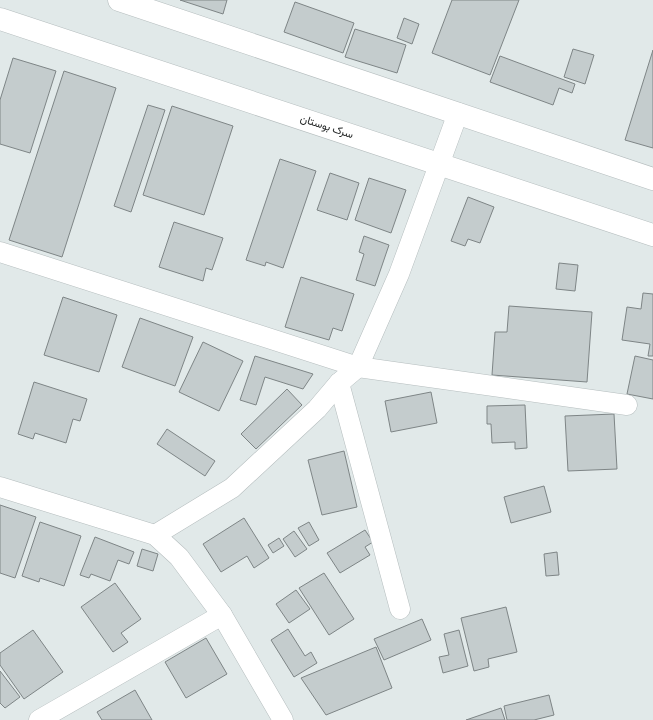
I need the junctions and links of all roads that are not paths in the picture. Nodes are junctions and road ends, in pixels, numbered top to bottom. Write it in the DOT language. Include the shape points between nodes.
graph roads {
  1 [pos="119,0"];
  2 [pos="0,18"];
  3 [pos="458,113"];
  4 [pos="440,164"];
  5 [pos="653,179"];
  6 [pos="653,235"];
  7 [pos="0,252"];
  8 [pos="358,366"];
  9 [pos="339,383"];
  10 [pos="626,405"];
  11 [pos="0,487"];
  12 [pos="155,535"];
  13 [pos="400,609"];
  14 [pos="222,615"];
  15 [pos="39,720"];
  16 [pos="283,720"];
  1 -- 3 [label="street"];
  2 -- 4 [label="street, سرک بوستان"];
  3 -- 4 [label="street"];
  3 -- 5 [label="street"];
  4 -- 6 [label="street, سرک بوستان"];
  4 -- 8 [label="street" via="398,274"];
  7 -- 8 [label="street"];
  8 -- 9 [label="street"];
  8 -- 10 [label="street"];
  9 -- 12 [label="street" via="317,409 232,488"];
  9 -- 13 [label="street"];
  11 -- 12 [label="street"];
  12 -- 14 [label="street" via="179,557"];
  14 -- 15 [label="street"];
  14 -- 16 [label="street"];
}
